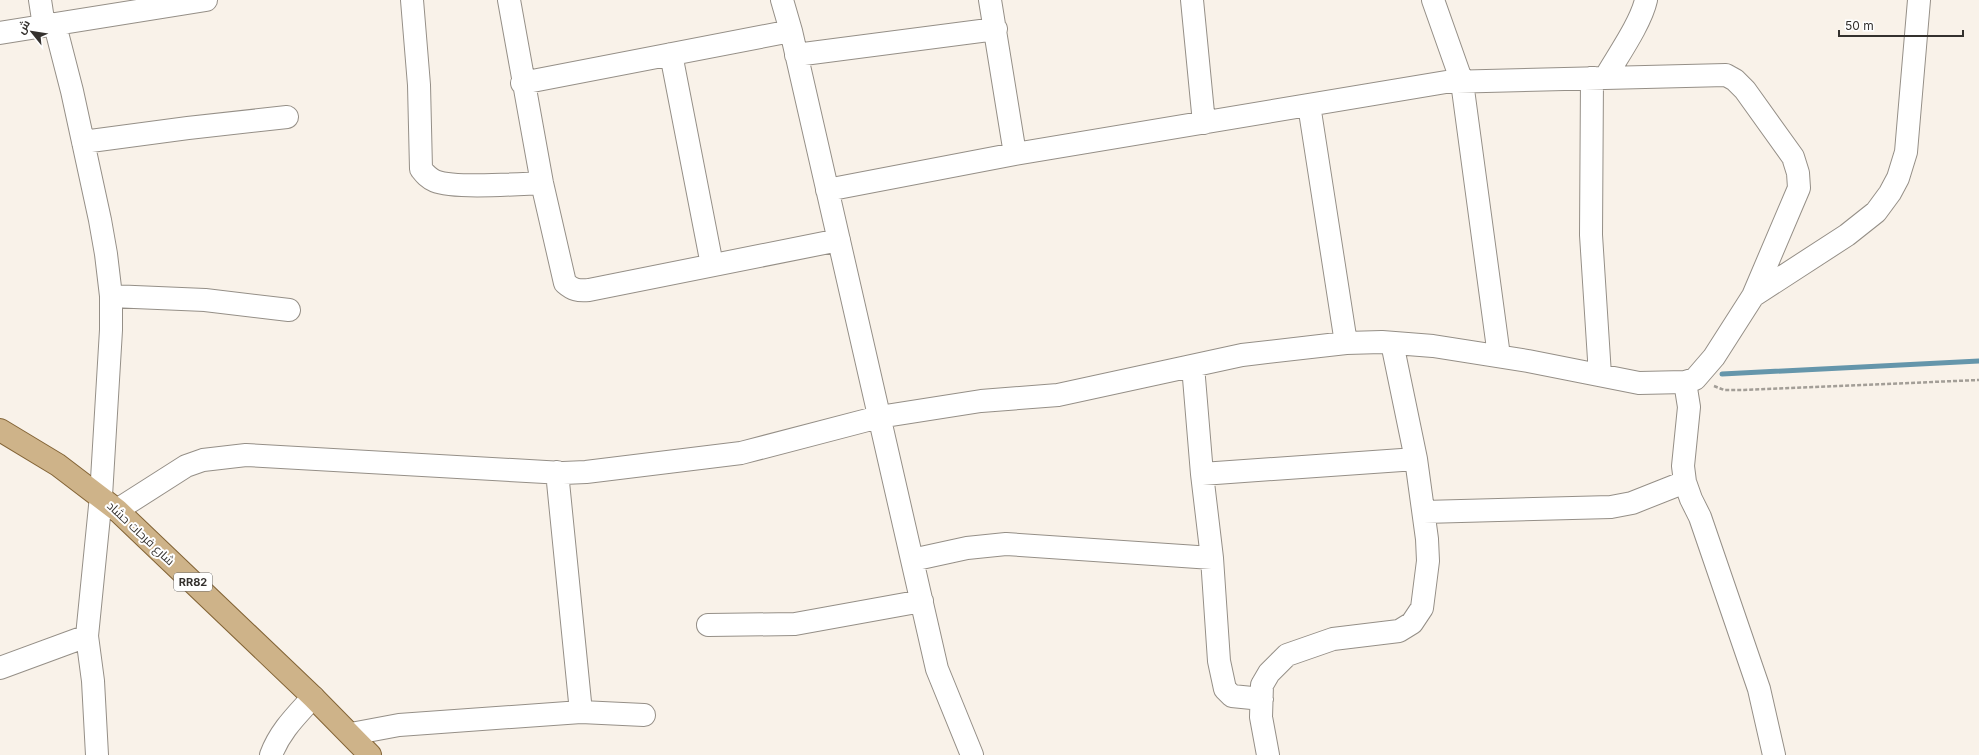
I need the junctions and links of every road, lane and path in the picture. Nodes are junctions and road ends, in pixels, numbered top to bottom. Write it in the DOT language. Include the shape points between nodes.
graph roads {
  1 [pos="40,0"];
  2 [pos="206,0"];
  3 [pos="412,0"];
  4 [pos="509,0"];
  5 [pos="782,0"];
  6 [pos="990,0"];
  7 [pos="1192,0"];
  8 [pos="1433,0"];
  9 [pos="1646,0"];
  10 [pos="1919,0"];
  11 [pos="50,25"];
  12 [pos="996,29"];
  13 [pos="791,31"];
  14 [pos="0,33"];
  15 [pos="671,54"];
  16 [pos="796,55"];
  17 [pos="1599,78"];
  18 [pos="1462,82"];
  19 [pos="522,83"];
  20 [pos="1309,105"];
  21 [pos="287,117"];
  22 [pos="1204,123"];
  23 [pos="83,142"];
  24 [pos="1015,154"];
  25 [pos="542,183"];
  26 [pos="827,190"];
  27 [pos="839,240"];
  28 [pos="712,265"];
  29 [pos="111,296"];
  30 [pos="1753,296"];
  31 [pos="289,310"];
  32 [pos="1346,343"];
  33 [pos="1392,343"];
  34 [pos="1499,356"];
  35 [pos="1193,366"];
  36 [pos="1600,375"];
  37 [pos="1690,380"];
  38 [pos="1979,380"];
  39 [pos="879,417"];
  40 [pos="0,430"];
  41 [pos="1416,458"];
  42 [pos="557,472"];
  43 [pos="1202,474"];
  44 [pos="1685,482"];
  45 [pos="101,496"];
  46 [pos="117,510"];
  47 [pos="1424,512"];
  48 [pos="1212,558"];
  49 [pos="912,560"];
  50 [pos="922,601"];
  51 [pos="708,626"];
  52 [pos="87,636"];
  53 [pos="0,668"];
  54 [pos="313,697"];
  55 [pos="1262,699"];
  56 [pos="581,712"];
  57 [pos="644,715"];
  58 [pos="351,734"];
  59 [pos="97,755"];
  60 [pos="271,755"];
  61 [pos="370,755"];
  62 [pos="972,755"];
  63 [pos="1268,755"];
  64 [pos="1774,755"];
  1 -- 11 [label="street"];
  2 -- 11 [label="street"];
  3 -- 25 [label="street" via="419,85 421,169 427,177 436,182 453,184"];
  4 -- 19 [label="street"];
  5 -- 13 [label="street"];
  6 -- 12 [label="street"];
  7 -- 22 [label="street"];
  8 -- 18 [label="street"];
  9 -- 17 [label="street" via="1634,28"];
  10 -- 30 [label="street" via="1906,152 1890,194 1876,212 1847,235"];
  11 -- 14 [label="street"];
  11 -- 23 [label="street"];
  12 -- 16 [label="street"];
  12 -- 24 [label="street"];
  13 -- 15 [label="street"];
  13 -- 16 [label="street"];
  15 -- 19 [label="street"];
  15 -- 28 [label="street"];
  16 -- 26 [label="street"];
  17 -- 18 [label="street"];
  17 -- 30 [label="street" via="1726,75 1745,90 1793,157 1799,188"];
  17 -- 36 [label="street" via="1591,235"];
  18 -- 20 [label="street" via="1446,82"];
  18 -- 34 [label="street"];
  19 -- 25 [label="street"];
  20 -- 22 [label="street"];
  20 -- 32 [label="street"];
  21 -- 23 [label="street"];
  22 -- 24 [label="street"];
  23 -- 29 [label="street" via="106,254"];
  24 -- 26 [label="street"];
  25 -- 28 [label="street" via="565,283 571,288 578,291 589,290"];
  26 -- 27 [label="street"];
  27 -- 28 [label="street"];
  27 -- 39 [label="street"];
  29 -- 31 [label="street" via="205,300"];
  29 -- 45 [label="street"];
  30 -- 37 [label="street" via="1714,357"];
  32 -- 33 [label="street"];
  32 -- 35 [label="street" via="1242,355"];
  33 -- 34 [label="street"];
  33 -- 41 [label="street"];
  34 -- 36 [label="street"];
  35 -- 39 [label="street" via="1058,395 981,401"];
  35 -- 43 [label="street"];
  36 -- 37 [label="street" via="1639,383"];
  37 -- 38 [label="path" via="1724,390 1744,390"];
  37 -- 44 [label="street" via="1683,466"];
  39 -- 42 [label="street" via="741,452 586,472"];
  39 -- 49 [label="street"];
  40 -- 45 [label="main road, شارع فرحات حشاد / RR82" via="58,465"];
  41 -- 43 [label="street"];
  41 -- 47 [label="street"];
  42 -- 46 [label="street" via="246,454 186,466"];
  42 -- 56 [label="street"];
  43 -- 48 [label="street"];
  44 -- 47 [label="street" via="1632,504 1611,507"];
  44 -- 64 [label="street" via="1700,517 1760,690"];
  45 -- 46 [label="main road, شارع فرحات حشاد / RR82"];
  45 -- 52 [label="street"];
  46 -- 54 [label="main road, شارع فرحات حشاد / RR82"];
  47 -- 55 [label="street" via="1428,539 1425,586 1422,608 1412,623 1399,631 1333,639 1287,655 1269,673 1262,685"];
  48 -- 49 [label="street" via="1006,544 967,548"];
  48 -- 55 [label="street" via="1220,661 1225,689 1232,696"];
  49 -- 50 [label="street"];
  50 -- 51 [label="street" via="795,624"];
  50 -- 62 [label="street" via="937,669"];
  52 -- 53 [label="street"];
  52 -- 59 [label="street" via="95,700"];
  54 -- 58 [label="main road, شارع فرحات حشاد / RR82"];
  54 -- 60 [label="street" via="286,727"];
  55 -- 63 [label="street" via="1261,717"];
  56 -- 57 [label="street"];
  56 -- 58 [label="street" via="399,725"];
  58 -- 61 [label="main road, شارع فرحات حشاد / RR82"];
}
